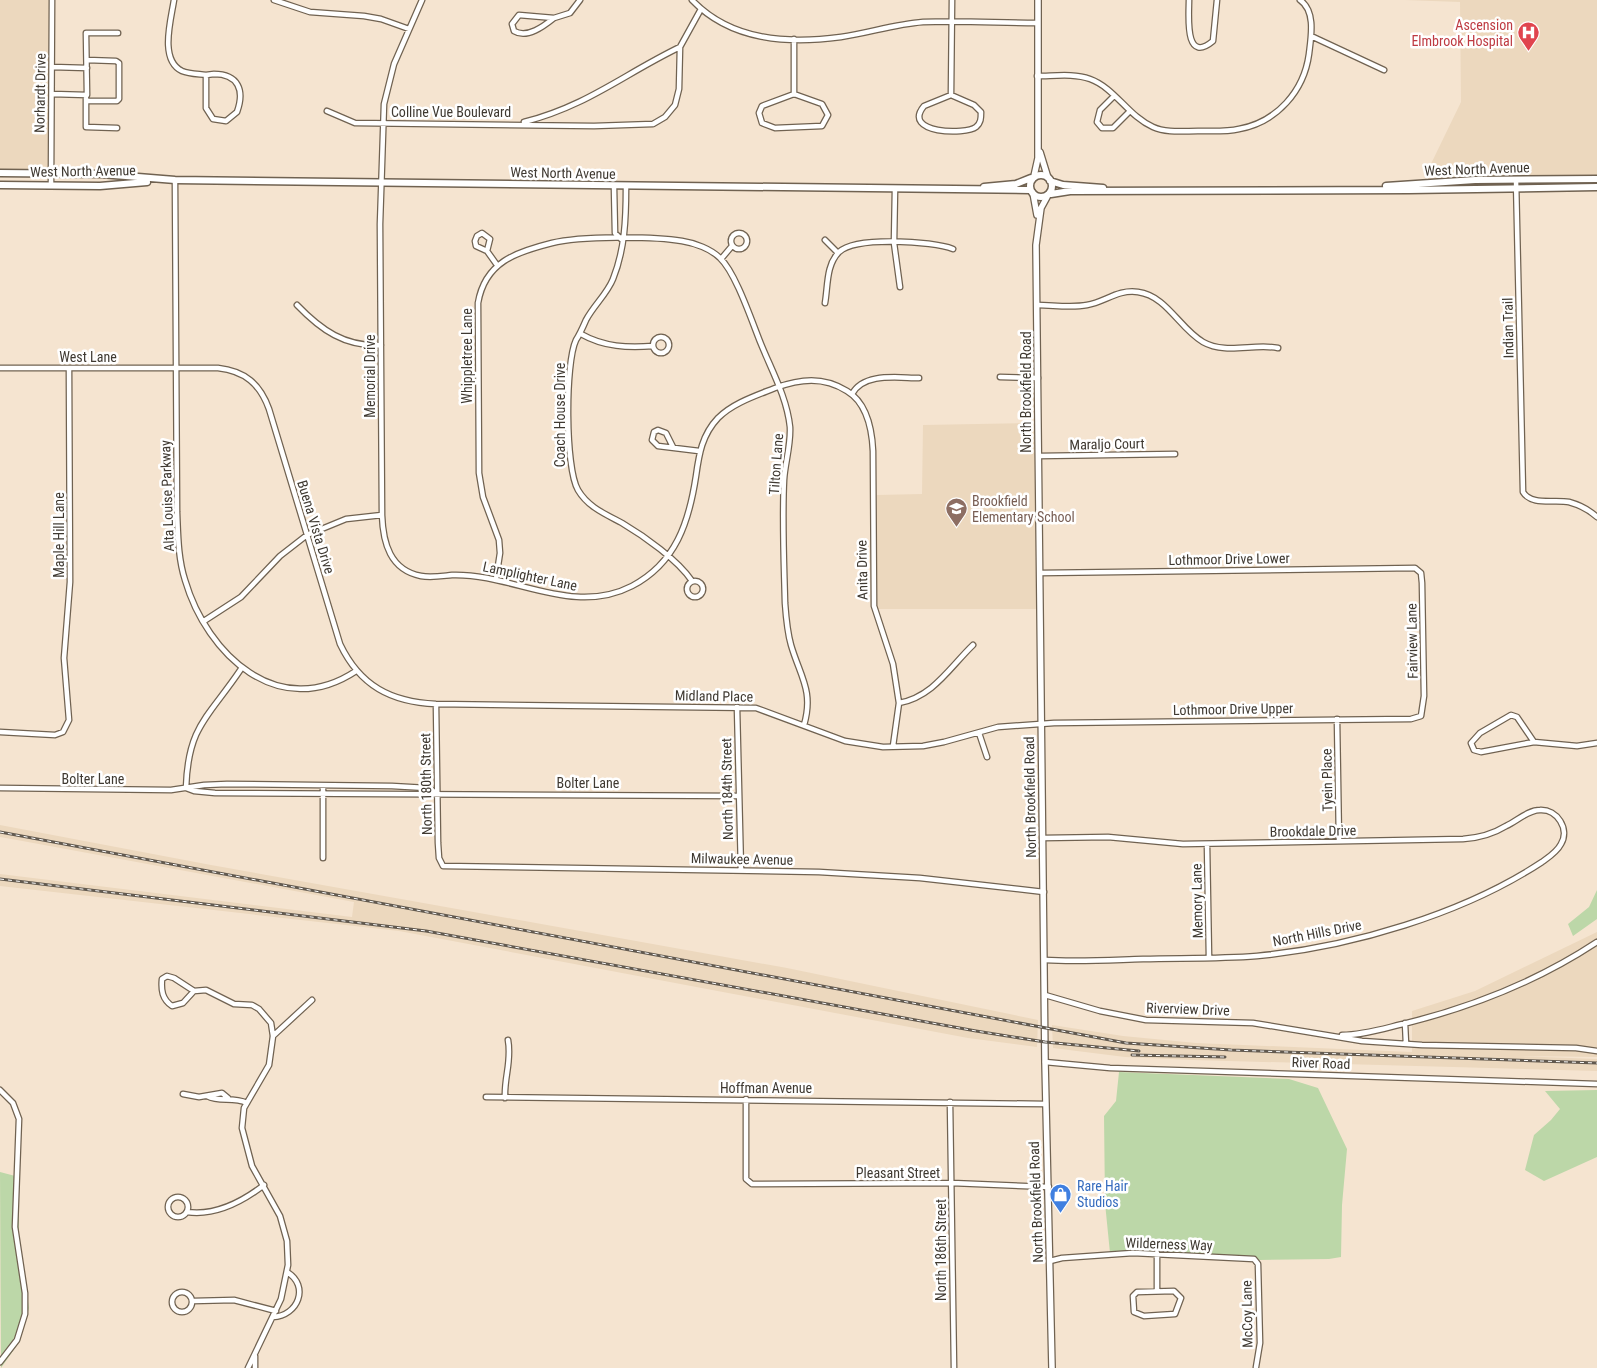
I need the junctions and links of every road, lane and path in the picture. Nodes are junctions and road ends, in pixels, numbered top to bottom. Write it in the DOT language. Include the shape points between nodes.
graph roads {
  1 [pos="52,0"];
  2 [pos="174,0"];
  3 [pos="274,0"];
  4 [pos="422,0"];
  5 [pos="580,0"];
  6 [pos="692,0"];
  7 [pos="952,0"];
  8 [pos="1038,0"];
  9 [pos="1189,0"];
  10 [pos="1217,0"];
  11 [pos="1300,0"];
  12 [pos="701,9"];
  13 [pos="554,18"];
  14 [pos="952,22"];
  15 [pos="1037,23"];
  16 [pos="409,29"];
  17 [pos="118,33"];
  18 [pos="1311,36"];
  19 [pos="794,40"];
  20 [pos="680,47"];
  21 [pos="87,60"];
  22 [pos="52,67"];
  23 [pos="87,68"];
  24 [pos="1384,70"];
  25 [pos="206,75"];
  26 [pos="1037,76"];
  27 [pos="52,94"];
  28 [pos="794,94"];
  29 [pos="87,95"];
  30 [pos="951,95"];
  31 [pos="1114,96"];
  32 [pos="86,101"];
  33 [pos="327,111"];
  34 [pos="1130,111"];
  35 [pos="383,123"];
  36 [pos="519,123"];
  37 [pos="117,128"];
  38 [pos="1037,141"];
  39 [pos="0,173"];
  40 [pos="51,173"];
  41 [pos="1033,177"];
  42 [pos="1049,179"];
  43 [pos="1597,179"];
  44 [pos="166,180"];
  45 [pos="174,180"];
  46 [pos="1516,180"];
  47 [pos="381,182"];
  48 [pos="0,185"];
  49 [pos="51,185"];
  50 [pos="614,186"];
  51 [pos="626,186"];
  52 [pos="1597,187"];
  53 [pos="1516,188"];
  54 [pos="895,189"];
  55 [pos="959,189"];
  56 [pos="1359,190"];
  57 [pos="1032,192"];
  58 [pos="1124,192"];
  59 [pos="1049,195"];
  60 [pos="1038,226"];
  61 [pos="621,239"];
  62 [pos="825,240"];
  63 [pos="894,243"];
  64 [pos="732,246"];
  65 [pos="953,249"];
  66 [pos="487,251"];
  67 [pos="838,253"];
  68 [pos="721,259"];
  69 [pos="497,265"];
  70 [pos="900,286"];
  71 [pos="825,303"];
  72 [pos="297,305"];
  73 [pos="1037,305"];
  74 [pos="581,334"];
  75 [pos="381,345"];
  76 [pos="654,346"];
  77 [pos="1278,348"];
  78 [pos="0,368"];
  79 [pos="69,368"];
  80 [pos="175,368"];
  81 [pos="1000,377"];
  82 [pos="918,378"];
  83 [pos="1038,378"];
  84 [pos="779,387"];
  85 [pos="852,394"];
  86 [pos="673,447"];
  87 [pos="699,451"];
  88 [pos="1175,454"];
  89 [pos="1039,456"];
  90 [pos="382,516"];
  91 [pos="1597,517"];
  92 [pos="307,535"];
  93 [pos="668,556"];
  94 [pos="399,565"];
  95 [pos="1418,570"];
  96 [pos="1040,573"];
  97 [pos="496,579"];
  98 [pos="692,581"];
  99 [pos="204,621"];
  100 [pos="973,645"];
  101 [pos="242,669"];
  102 [pos="356,671"];
  103 [pos="899,703"];
  104 [pos="436,704"];
  105 [pos="737,707"];
  106 [pos="1423,713"];
  107 [pos="1337,719"];
  108 [pos="1041,724"];
  109 [pos="804,725"];
  110 [pos="0,732"];
  111 [pos="979,733"];
  112 [pos="1534,742"];
  113 [pos="1597,743"];
  114 [pos="892,746"];
  115 [pos="987,757"];
  116 [pos="323,786"];
  117 [pos="0,788"];
  118 [pos="186,788"];
  119 [pos="437,793"];
  120 [pos="323,795"];
  121 [pos="739,796"];
  122 [pos="1564,834"];
  123 [pos="1043,838"];
  124 [pos="1339,842"];
  125 [pos="1208,844"];
  126 [pos="323,858"];
  127 [pos="440,863"];
  128 [pos="741,870"];
  129 [pos="1044,892"];
  130 [pos="1597,942"];
  131 [pos="1209,958"];
  132 [pos="1045,960"];
  133 [pos="194,991"];
  134 [pos="1045,995"];
  135 [pos="312,1000"];
  136 [pos="1405,1023"];
  137 [pos="273,1036"];
  138 [pos="1333,1036"];
  139 [pos="508,1040"];
  140 [pos="1406,1044"];
  141 [pos="1597,1051"];
  142 [pos="1045,1062"];
  143 [pos="1597,1084"];
  144 [pos="0,1090"];
  145 [pos="183,1094"];
  146 [pos="486,1097"];
  147 [pos="504,1098"];
  148 [pos="746,1099"];
  149 [pos="950,1102"];
  150 [pos="247,1103"];
  151 [pos="1046,1104"];
  152 [pos="952,1184"];
  153 [pos="264,1186"];
  154 [pos="1048,1187"];
  155 [pos="187,1212"];
  156 [pos="1157,1253"];
  157 [pos="1257,1261"];
  158 [pos="1050,1262"];
  159 [pos="288,1272"];
  160 [pos="1157,1292"];
  161 [pos="192,1301"];
  162 [pos="276,1311"];
  163 [pos="273,1317"];
  164 [pos="254,1356"];
  165 [pos="0,1362"];
  166 [pos="1256,1367"];
  167 [pos="248,1368"];
  168 [pos="254,1368"];
  169 [pos="954,1368"];
  170 [pos="1052,1368"];
  1 -- 22 [label="street, Norhardt Drive"];
  2 -- 25 [label="street" via="169,36 171,59 183,71"];
  3 -- 16 [label="street" via="310,12 364,16"];
  4 -- 16 [label="street, Memorial Drive"];
  5 -- 13 [label="street" via="570,13"];
  6 -- 12 [label="street"];
  7 -- 14 [label="street"];
  8 -- 15 [label="street"];
  9 -- 10 [label="street" via="1188,34 1192,43 1199,46 1208,46 1213,41"];
  11 -- 18 [label="street" via="1310,12"];
  12 -- 19 [label="street" via="735,30 766,38"];
  12 -- 20 [label="street, Colline Vue Boulevard"];
  13 -- 13 [label="street" via="519,15 513,20 512,28 523,34"];
  14 -- 15 [label="street"];
  14 -- 19 [label="street" via="898,24 841,37"];
  14 -- 30 [label="street"];
  15 -- 26 [label="street"];
  16 -- 35 [label="street, Memorial Drive" via="388,84"];
  17 -- 21 [label="street" via="86,33"];
  18 -- 24 [label="street"];
  18 -- 34 [label="street" via="1305,73 1298,88 1277,112 1253,126 1223,131 1162,130 1151,127"];
  19 -- 28 [label="street"];
  20 -- 36 [label="street, Colline Vue Boulevard" via="590,98"];
  20 -- 36 [label="street, Colline Vue Boulevard" via="677,97 670,112 659,122 636,126"];
  21 -- 23 [label="street"];
  21 -- 32 [label="street" via="116,60 119,63 119,99"];
  22 -- 23 [label="street"];
  22 -- 27 [label="street, Norhardt Drive"];
  23 -- 29 [label="street"];
  25 -- 25 [label="street" via="208,114 219,121 231,118 239,107 237,82 229,75"];
  26 -- 31 [label="street" via="1087,78"];
  26 -- 38 [label="street"];
  27 -- 29 [label="street"];
  27 -- 40 [label="street, Norhardt Drive"];
  28 -- 28 [label="street" via="762,106 759,113 762,123 775,128 822,126 828,115 822,104"];
  29 -- 32 [label="street"];
  30 -- 30 [label="street" via="924,106 920,116 929,130 966,130 975,128 980,122 981,112 974,105"];
  31 -- 34 [label="street"];
  31 -- 34 [label="street" via="1098,114 1097,122 1102,128 1113,128"];
  32 -- 37 [label="street" via="86,127"];
  33 -- 35 [label="street, Colline Vue Boulevard" via="347,121"];
  35 -- 36 [label="street, Colline Vue Boulevard"];
  35 -- 47 [label="street, Memorial Drive"];
  38 -- 41 [label="street" via="1037,164"];
  38 -- 42 [label="street"];
  39 -- 40 [label="main road, West North Avenue"];
  40 -- 44 [label="main road, West North Avenue"];
  40 -- 49 [label="street, Norhardt Drive"];
  41 -- 42 [label="main road" via="1042,175"];
  41 -- 55 [label="main road, West North Avenue" via="1010,185"];
  41 -- 57 [label="main road" via="1029,182"];
  42 -- 58 [label="main road, West North Avenue" via="1063,185"];
  42 -- 59 [label="main road" via="1052,186"];
  43 -- 46 [label="main road, West North Avenue"];
  44 -- 45 [label="main road, West North Avenue"];
  44 -- 49 [label="main road, West North Avenue" via="100,186"];
  45 -- 47 [label="main road, West North Avenue"];
  45 -- 80 [label="street, Alta Louise Parkway"];
  46 -- 53 [label="street, Indian Trail"];
  46 -- 56 [label="main road, West North Avenue" via="1475,180"];
  47 -- 50 [label="main road, West North Avenue"];
  47 -- 75 [label="street, Memorial Drive"];
  48 -- 49 [label="main road, West North Avenue"];
  50 -- 51 [label="main road, West North Avenue"];
  50 -- 61 [label="street, Coach House Drive" via="615,233"];
  51 -- 54 [label="main road, West North Avenue"];
  51 -- 61 [label="street, Coach House Drive" via="626,226"];
  52 -- 53 [label="main road, West North Avenue"];
  53 -- 56 [label="main road, West North Avenue"];
  53 -- 91 [label="street, Indian Trail" via="1523,492 1528,498 1570,502 1587,508"];
  54 -- 55 [label="main road, West North Avenue"];
  54 -- 63 [label="street"];
  55 -- 57 [label="main road, West North Avenue"];
  56 -- 58 [label="main road, West North Avenue"];
  57 -- 59 [label="main road"];
  57 -- 60 [label="street, North Brookfield Road"];
  58 -- 59 [label="main road, West North Avenue" via="1065,191"];
  59 -- 60 [label="street, North Brookfield Road" via="1042,203"];
  60 -- 73 [label="street, North Brookfield Road"];
  61 -- 68 [label="street, Tilton Lane" via="681,241 705,248"];
  61 -- 69 [label="street" via="558,242 527,250"];
  61 -- 74 [label="street, Coach House Drive" via="613,279 586,320"];
  62 -- 67 [label="street"];
  63 -- 65 [label="street"];
  63 -- 67 [label="street" via="854,244"];
  63 -- 70 [label="street"];
  64 -- 68 [label="street"];
  66 -- 69 [label="street"];
  67 -- 71 [label="street" via="830,266"];
  68 -- 84 [label="street, Tilton Lane" via="736,283"];
  69 -- 97 [label="street, Whippletree Lane" via="480,293 477,312 479,473 483,497 499,540"];
  72 -- 75 [label="street" via="336,337 358,344"];
  73 -- 77 [label="street" via="1088,305 1117,293 1137,292 1158,300 1196,337 1212,346"];
  73 -- 83 [label="street, North Brookfield Road"];
  74 -- 76 [label="street" via="620,347"];
  74 -- 93 [label="street, Coach House Drive" via="571,358 569,382 570,456 575,484 590,505 630,528"];
  75 -- 90 [label="street, Memorial Drive"];
  78 -- 79 [label="street, West Lane"];
  79 -- 80 [label="street, West Lane"];
  79 -- 110 [label="street, Maple Hill Lane" via="70,582 64,658 68,724 59,734 50,736"];
  80 -- 92 [label="street, Buena Vista Drive" via="230,370 246,376 260,388"];
  80 -- 99 [label="street, Alta Louise Parkway" via="179,556 189,593"];
  81 -- 83 [label="street"];
  82 -- 85 [label="street" via="868,381"];
  83 -- 89 [label="street, North Brookfield Road"];
  84 -- 85 [label="street" via="803,380 823,381"];
  84 -- 87 [label="street, Lamplighter Lane" via="726,411 708,430"];
  84 -- 109 [label="street, Tilton Lane" via="787,409 790,432 784,488 785,605 791,644 808,693"];
  85 -- 103 [label="street, Anita Drive" via="871,426 874,606 893,664"];
  86 -- 86 [label="street" via="666,433 654,432 654,444"];
  86 -- 87 [label="street"];
  87 -- 93 [label="street, Lamplighter Lane" via="688,518"];
  88 -- 89 [label="street, Maraljo Court"];
  89 -- 96 [label="street, North Brookfield Road"];
  90 -- 92 [label="street" via="346,519"];
  90 -- 94 [label="street, Memorial Drive" via="386,548"];
  92 -- 99 [label="street" via="280,556 241,597"];
  92 -- 102 [label="street, Buena Vista Drive" via="336,635"];
  93 -- 97 [label="street, Lamplighter Lane" via="642,580 604,596 562,596"];
  93 -- 98 [label="street, Coach House Drive"];
  94 -- 97 [label="street, Lamplighter Lane" via="422,576 467,575"];
  95 -- 96 [label="street, Lothmoor Drive Lower"];
  95 -- 106 [label="street, Fairview Lane" via="1422,583"];
  96 -- 108 [label="street, North Brookfield Road"];
  99 -- 101 [label="street, Alta Louise Parkway"];
  100 -- 103 [label="street" via="933,687"];
  101 -- 102 [label="street, Alta Louise Parkway" via="270,684 296,689 322,687"];
  101 -- 118 [label="street" via="198,728 189,753"];
  102 -- 104 [label="street, Buena Vista Drive" via="395,698"];
  103 -- 114 [label="street, Anita Drive"];
  104 -- 105 [label="street, Midland Place"];
  104 -- 119 [label="street, North 180th Street"];
  105 -- 109 [label="street, Midland Place" via="762,709"];
  105 -- 121 [label="street, North 184th Street"];
  106 -- 107 [label="street, Lothmoor Drive Upper" via="1411,719"];
  107 -- 108 [label="street, Lothmoor Drive Upper"];
  107 -- 124 [label="street, Tyein Place"];
  108 -- 111 [label="street, Midland Place" via="998,727"];
  108 -- 123 [label="street, North Brookfield Road"];
  109 -- 114 [label="street, Midland Place" via="845,741"];
  111 -- 114 [label="street, Midland Place" via="930,745"];
  111 -- 115 [label="street"];
  112 -- 112 [label="street" via="1481,752 1474,750 1471,743 1476,736 1511,715 1517,717"];
  112 -- 113 [label="street" via="1577,746"];
  116 -- 118 [label="street, Bolter Lane" via="212,784"];
  116 -- 119 [label="street, Bolter Lane" via="427,788"];
  116 -- 120 [label="street"];
  117 -- 118 [label="street, Bolter Lane" via="100,791"];
  118 -- 120 [label="street, Bolter Lane" via="215,793"];
  119 -- 120 [label="street, Bolter Lane" via="422,796"];
  119 -- 121 [label="street, Bolter Lane"];
  119 -- 127 [label="street, North 180th Street"];
  120 -- 126 [label="street"];
  121 -- 128 [label="street, North 184th Street"];
  122 -- 124 [label="street, Brookdale Drive" via="1559,819 1551,812 1540,810 1474,838"];
  122 -- 131 [label="street, North Hills Drive" via="1558,849 1533,868 1480,897 1431,916 1363,936 1297,950 1259,956"];
  123 -- 125 [label="street, Brookdale Drive"];
  123 -- 129 [label="street, North Brookfield Road"];
  124 -- 125 [label="street, Brookdale Drive"];
  125 -- 131 [label="street, Memory Lane"];
  127 -- 128 [label="street, Milwaukee Avenue" via="448,867"];
  128 -- 129 [label="street, Milwaukee Avenue" via="874,874"];
  129 -- 132 [label="street, North Brookfield Road"];
  130 -- 136 [label="street, Riverview Drive" via="1554,968 1500,993 1450,1012"];
  131 -- 132 [label="street, North Hills Drive"];
  132 -- 134 [label="street, North Brookfield Road"];
  133 -- 133 [label="street" via="183,1003 172,1006 163,994 162,979 167,976 174,978"];
  133 -- 137 [label="street" via="206,990 234,1004 252,1005 271,1023"];
  134 -- 138 [label="street, Riverview Drive" via="1138,1019 1253,1023"];
  134 -- 142 [label="street, North Brookfield Road"];
  135 -- 137 [label="street"];
  136 -- 138 [label="street, Riverview Drive" via="1359,1034"];
  136 -- 140 [label="street"];
  137 -- 150 [label="street" via="269,1065"];
  138 -- 140 [label="street, Riverview Drive"];
  139 -- 147 [label="street" via="510,1059 504,1079"];
  140 -- 141 [label="street, Riverview Drive"];
  142 -- 143 [label="street, River Road" via="1120,1068"];
  142 -- 151 [label="street, North Brookfield Road"];
  144 -- 165 [label="street" via="13,1103 19,1119 15,1225 26,1303 22,1328"];
  145 -- 150 [label="street" via="207,1096 222,1093"];
  146 -- 147 [label="street, Hoffman Avenue"];
  147 -- 148 [label="street, Hoffman Avenue"];
  148 -- 149 [label="street, Hoffman Avenue"];
  148 -- 152 [label="street, Pleasant Street" via="748,1182 759,1185"];
  149 -- 151 [label="street, Hoffman Avenue"];
  149 -- 152 [label="street, North 186th Street"];
  150 -- 153 [label="street" via="242,1118 244,1139 252,1166"];
  151 -- 154 [label="street, North Brookfield Road"];
  152 -- 154 [label="street, Pleasant Street"];
  152 -- 169 [label="street, North 186th Street"];
  153 -- 155 [label="street" via="227,1206 201,1213"];
  153 -- 159 [label="street" via="284,1228"];
  154 -- 158 [label="street, North Brookfield Road"];
  155 -- 155 [label="street" via="180,1217 174,1216 168,1209 169,1202 174,1197 184,1198 188,1204"];
  156 -- 157 [label="street, Wilderness Way"];
  156 -- 158 [label="street, Wilderness Way" via="1088,1256"];
  156 -- 160 [label="street"];
  157 -- 166 [label="street, McCoy Lane" via="1260,1343"];
  158 -- 170 [label="street, North Brookfield Road"];
  159 -- 162 [label="street"];
  159 -- 163 [label="street" via="297,1281 298,1302 289,1313"];
  160 -- 160 [label="street" via="1174,1291 1178,1294 1181,1302 1176,1314 1144,1316 1134,1312 1132,1302 1135,1294"];
  161 -- 161 [label="street" via="187,1293 180,1292 172,1304 176,1310 186,1312"];
  161 -- 162 [label="street" via="234,1300"];
  162 -- 163 [label="street"];
  163 -- 164 [label="street"];
  164 -- 167 [label="street"];
  164 -- 168 [label="street"];
}
